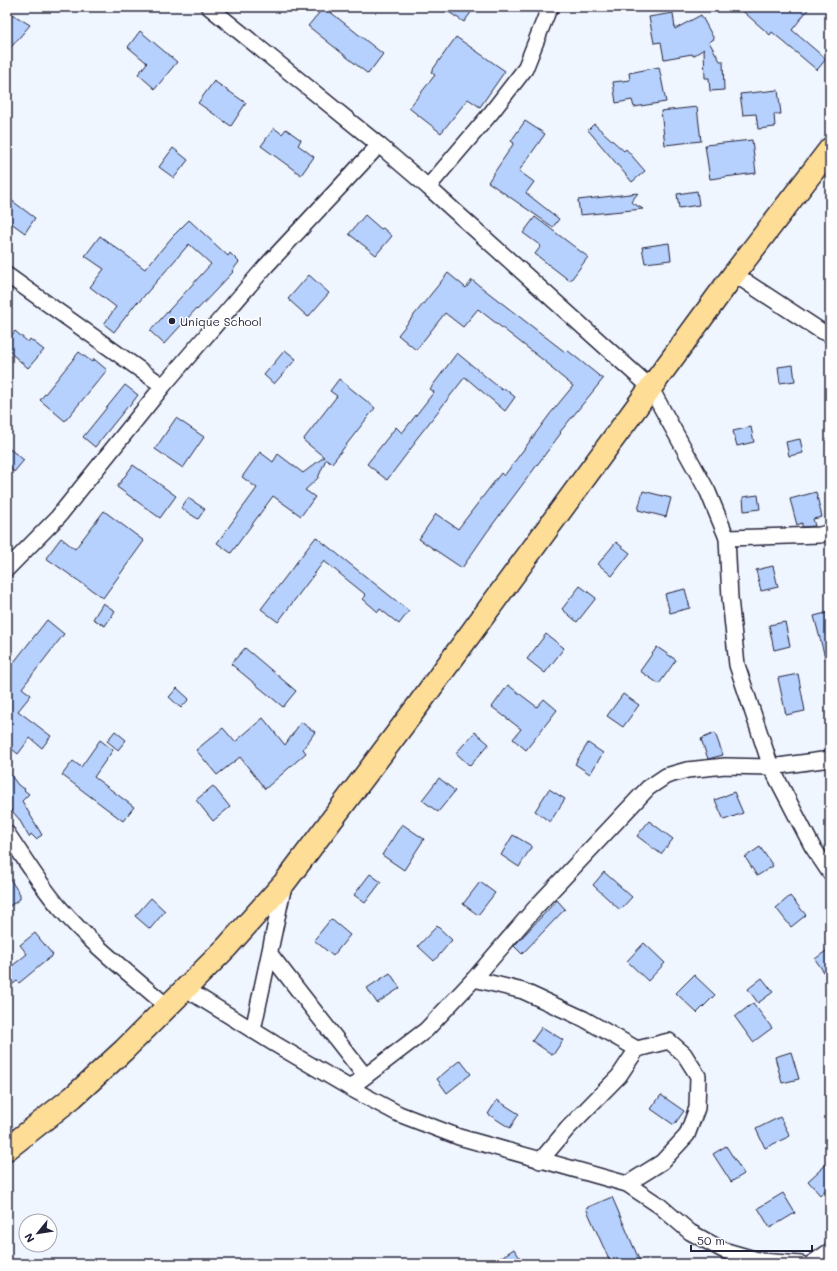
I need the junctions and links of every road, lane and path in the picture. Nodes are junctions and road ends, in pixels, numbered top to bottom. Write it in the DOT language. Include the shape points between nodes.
graph roads {
  1 [pos="209,7"];
  2 [pos="551,7"];
  3 [pos="379,145"];
  4 [pos="830,149"];
  5 [pos="428,187"];
  6 [pos="734,274"];
  7 [pos="7,275"];
  8 [pos="830,334"];
  9 [pos="163,386"];
  10 [pos="650,387"];
  11 [pos="830,532"];
  12 [pos="727,538"];
  13 [pos="7,569"];
  14 [pos="830,759"];
  15 [pos="771,767"];
  16 [pos="7,833"];
  17 [pos="830,873"];
  18 [pos="285,882"];
  19 [pos="270,954"];
  20 [pos="474,979"];
  21 [pos="186,989"];
  22 [pos="168,1007"];
  23 [pos="253,1030"];
  24 [pos="637,1048"];
  25 [pos="365,1076"];
  26 [pos="350,1088"];
  27 [pos="7,1149"];
  28 [pos="540,1161"];
  29 [pos="627,1184"];
  30 [pos="830,1251"];
  31 [pos="801,1264"];
  32 [pos="811,1264"];
  1 -- 3 [label="street"];
  2 -- 5 [label="street" via="525,69"];
  3 -- 5 [label="street"];
  3 -- 9 [label="street" via="266,266"];
  4 -- 6 [label="main road"];
  5 -- 10 [label="street"];
  6 -- 8 [label="street" via="821,332"];
  6 -- 10 [label="main road"];
  7 -- 9 [label="street"];
  9 -- 13 [label="street" via="58,517"];
  10 -- 12 [label="street" via="708,492"];
  10 -- 18 [label="main road" via="424,698"];
  11 -- 12 [label="street" via="820,535"];
  12 -- 15 [label="street" via="737,665"];
  14 -- 15 [label="street"];
  15 -- 17 [label="street" via="812,846"];
  15 -- 20 [label="street" via="725,766 687,770 666,776 648,788 536,907"];
  16 -- 22 [label="street" via="64,913 85,935"];
  18 -- 19 [label="street"];
  18 -- 21 [label="main road"];
  19 -- 23 [label="street"];
  19 -- 25 [label="street"];
  20 -- 24 [label="street" via="523,991 584,1019"];
  20 -- 25 [label="street" via="426,1030"];
  21 -- 22 [label="main road"];
  21 -- 23 [label="street"];
  22 -- 27 [label="main road" via="73,1097"];
  23 -- 26 [label="street"];
  24 -- 28 [label="street" via="619,1076"];
  24 -- 29 [label="street" via="669,1041 684,1054 698,1076 698,1108 687,1135 662,1162"];
  25 -- 26 [label="street"];
  26 -- 28 [label="street" via="399,1114 459,1137"];
  28 -- 29 [label="street"];
  29 -- 31 [label="street" via="660,1206 690,1232 723,1250 760,1261"];
  30 -- 32 [label="street"];
}
